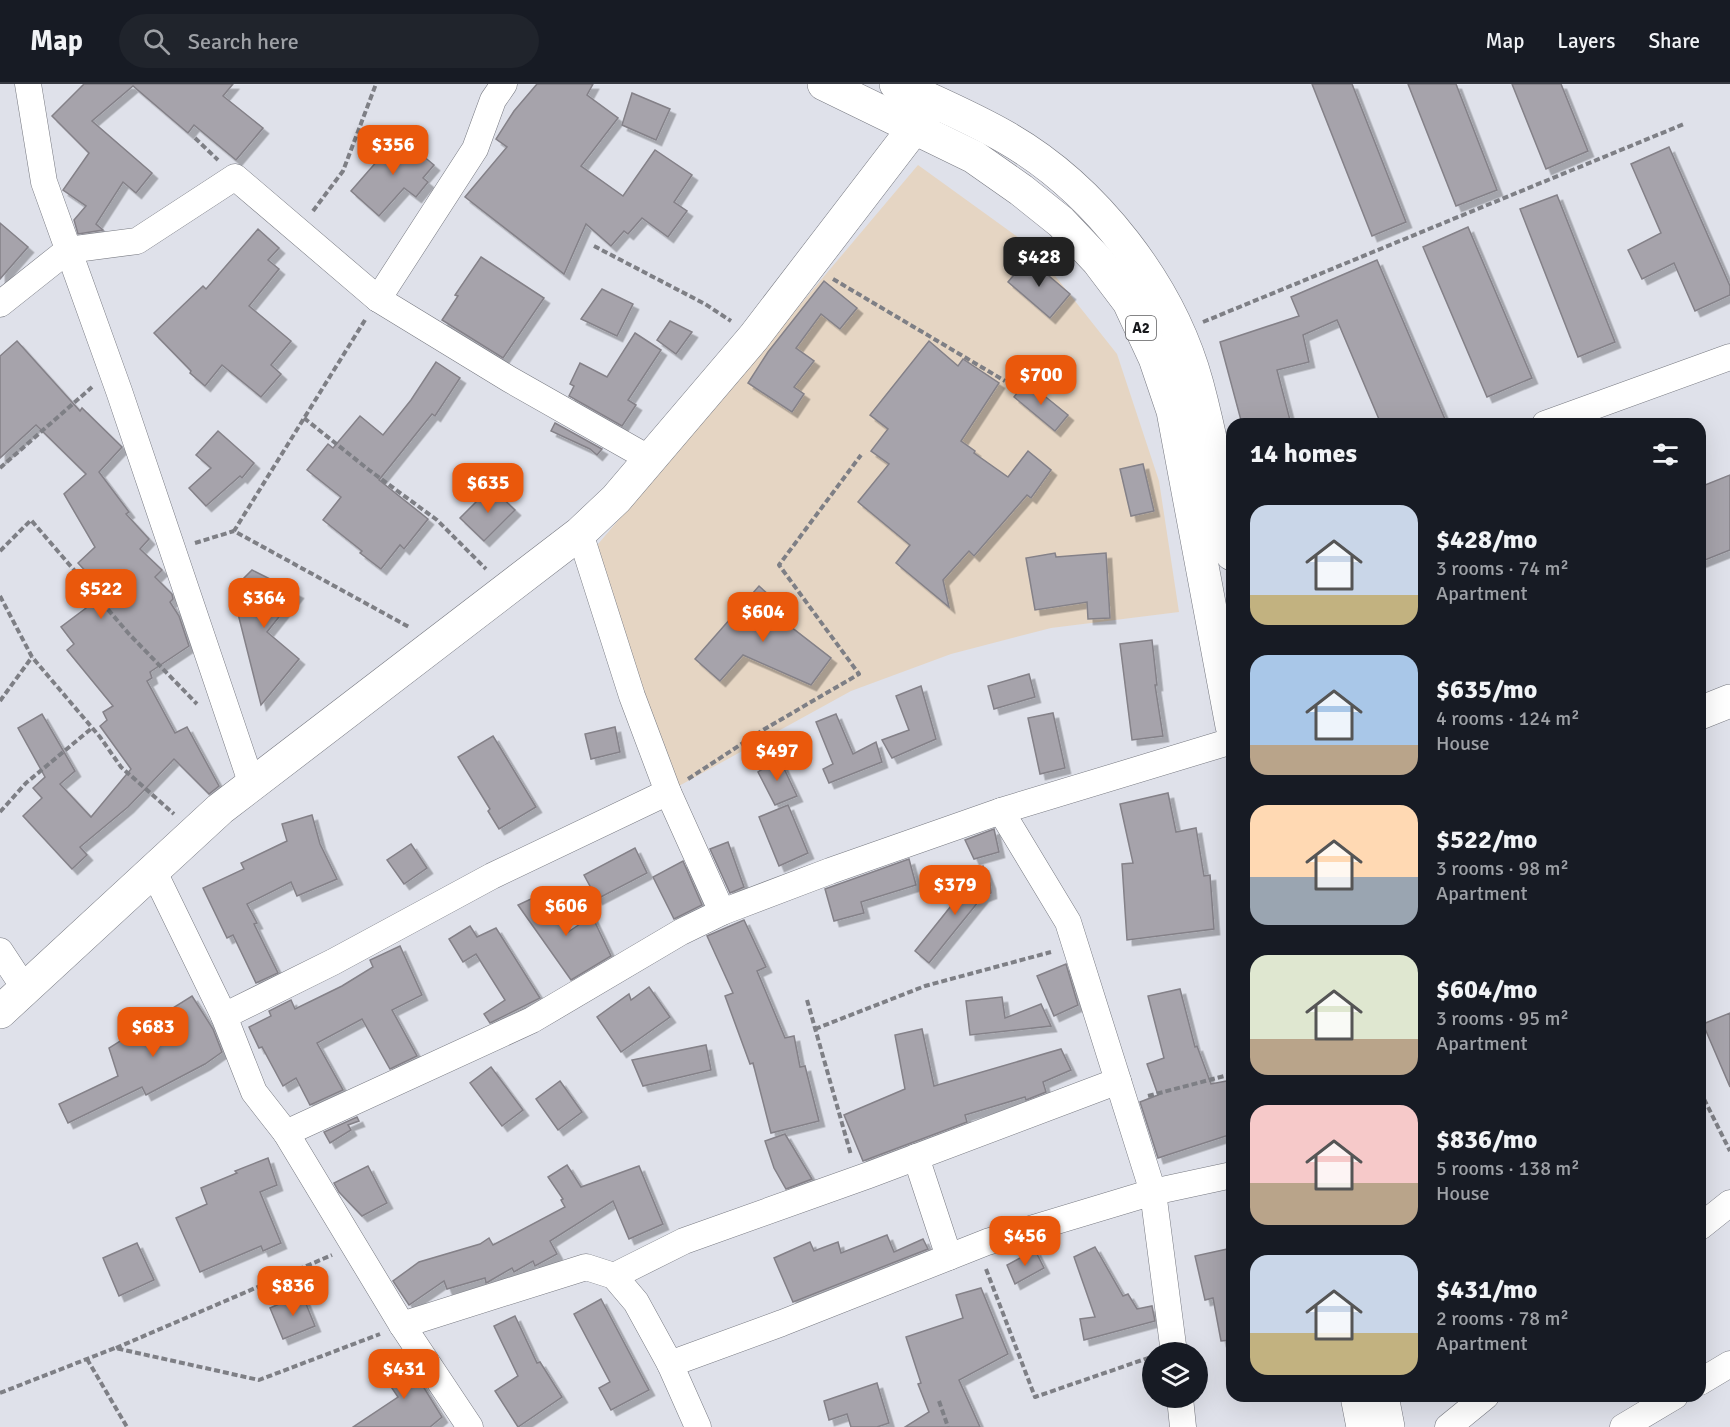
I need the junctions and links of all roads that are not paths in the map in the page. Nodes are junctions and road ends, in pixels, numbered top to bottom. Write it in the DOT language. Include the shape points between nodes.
graph roads {
  1 [pos="28,84"];
  2 [pos="504,84"];
  3 [pos="824,84"];
  4 [pos="896,84"];
  5 [pos="932,104"];
  6 [pos="68,250"];
  7 [pos="378,299"];
  8 [pos="0,304"];
  9 [pos="1730,357"];
  10 [pos="1562,418"];
  11 [pos="650,459"];
  12 [pos="1226,521"];
  13 [pos="580,533"];
  14 [pos="1226,694"];
  15 [pos="1730,701"];
  16 [pos="1706,711"];
  17 [pos="1226,743"];
  18 [pos="252,785"];
  19 [pos="668,792"];
  20 [pos="1001,811"];
  21 [pos="153,870"];
  22 [pos="722,912"];
  23 [pos="0,951"];
  24 [pos="25,989"];
  25 [pos="0,1012"];
  26 [pos="224,1016"];
  27 [pos="1121,1092"];
  28 [pos="286,1133"];
  29 [pos="916,1157"];
  30 [pos="1226,1176"];
  31 [pos="1153,1192"];
  32 [pos="1730,1203"];
  33 [pos="1706,1222"];
  34 [pos="949,1257"];
  35 [pos="614,1275"];
  36 [pos="402,1325"];
  37 [pos="1173,1342"];
  38 [pos="669,1364"];
  39 [pos="1730,1364"];
  40 [pos="1706,1378"];
  41 [pos="1358,1402"];
  42 [pos="1383,1402"];
  43 [pos="1479,1402"];
  44 [pos="1665,1402"];
  45 [pos="1181,1408"];
  46 [pos="470,1427"];
  47 [pos="698,1427"];
  48 [pos="1183,1427"];
  49 [pos="1363,1427"];
  50 [pos="1388,1427"];
  51 [pos="1448,1427"];
  52 [pos="1623,1427"];
  1 -- 6 [label="street" via="44,182"];
  2 -- 7 [label="street" via="493,100 475,149"];
  3 -- 5 [label="main road, A2"];
  4 -- 5 [label="main road, A2"];
  5 -- 11 [label="main road" via="754,337"];
  5 -- 12 [label="main road, A2" via="1007,138 1070,182 1107,222 1149,278 1173,319 1197,383"];
  5 -- 14 [label="main road, A2" via="974,157 1061,222 1129,302 1155,358 1173,411"];
  6 -- 7 [label="street" via="137,241 235,177"];
  6 -- 8 [label="street"];
  6 -- 18 [label="street"];
  7 -- 11 [label="street"];
  9 -- 10 [label="street"];
  11 -- 13 [label="main road"];
  13 -- 18 [label="main road"];
  13 -- 19 [label="street" via="632,696"];
  15 -- 16 [label="main road"];
  17 -- 20 [label="street"];
  18 -- 21 [label="main road"];
  19 -- 22 [label="street"];
  19 -- 26 [label="street" via="492,876"];
  20 -- 22 [label="street"];
  20 -- 27 [label="street" via="1068,922"];
  21 -- 24 [label="main road"];
  21 -- 26 [label="street"];
  22 -- 28 [label="street" via="532,1020"];
  23 -- 24 [label="street"];
  24 -- 25 [label="main road"];
  26 -- 28 [label="street" via="254,1092"];
  27 -- 29 [label="street"];
  27 -- 31 [label="street"];
  28 -- 36 [label="street"];
  29 -- 34 [label="street"];
  29 -- 35 [label="street" via="684,1242"];
  30 -- 31 [label="street"];
  31 -- 34 [label="street"];
  31 -- 37 [label="street"];
  32 -- 33 [label="street"];
  34 -- 38 [label="street"];
  35 -- 36 [label="street" via="586,1267"];
  35 -- 38 [label="street" via="636,1302"];
  36 -- 46 [label="street"];
  38 -- 47 [label="street"];
  39 -- 40 [label="street"];
  41 -- 49 [label="main road"];
  42 -- 50 [label="main road"];
  43 -- 51 [label="street"];
  44 -- 52 [label="street"];
  45 -- 48 [label="street"];
}
